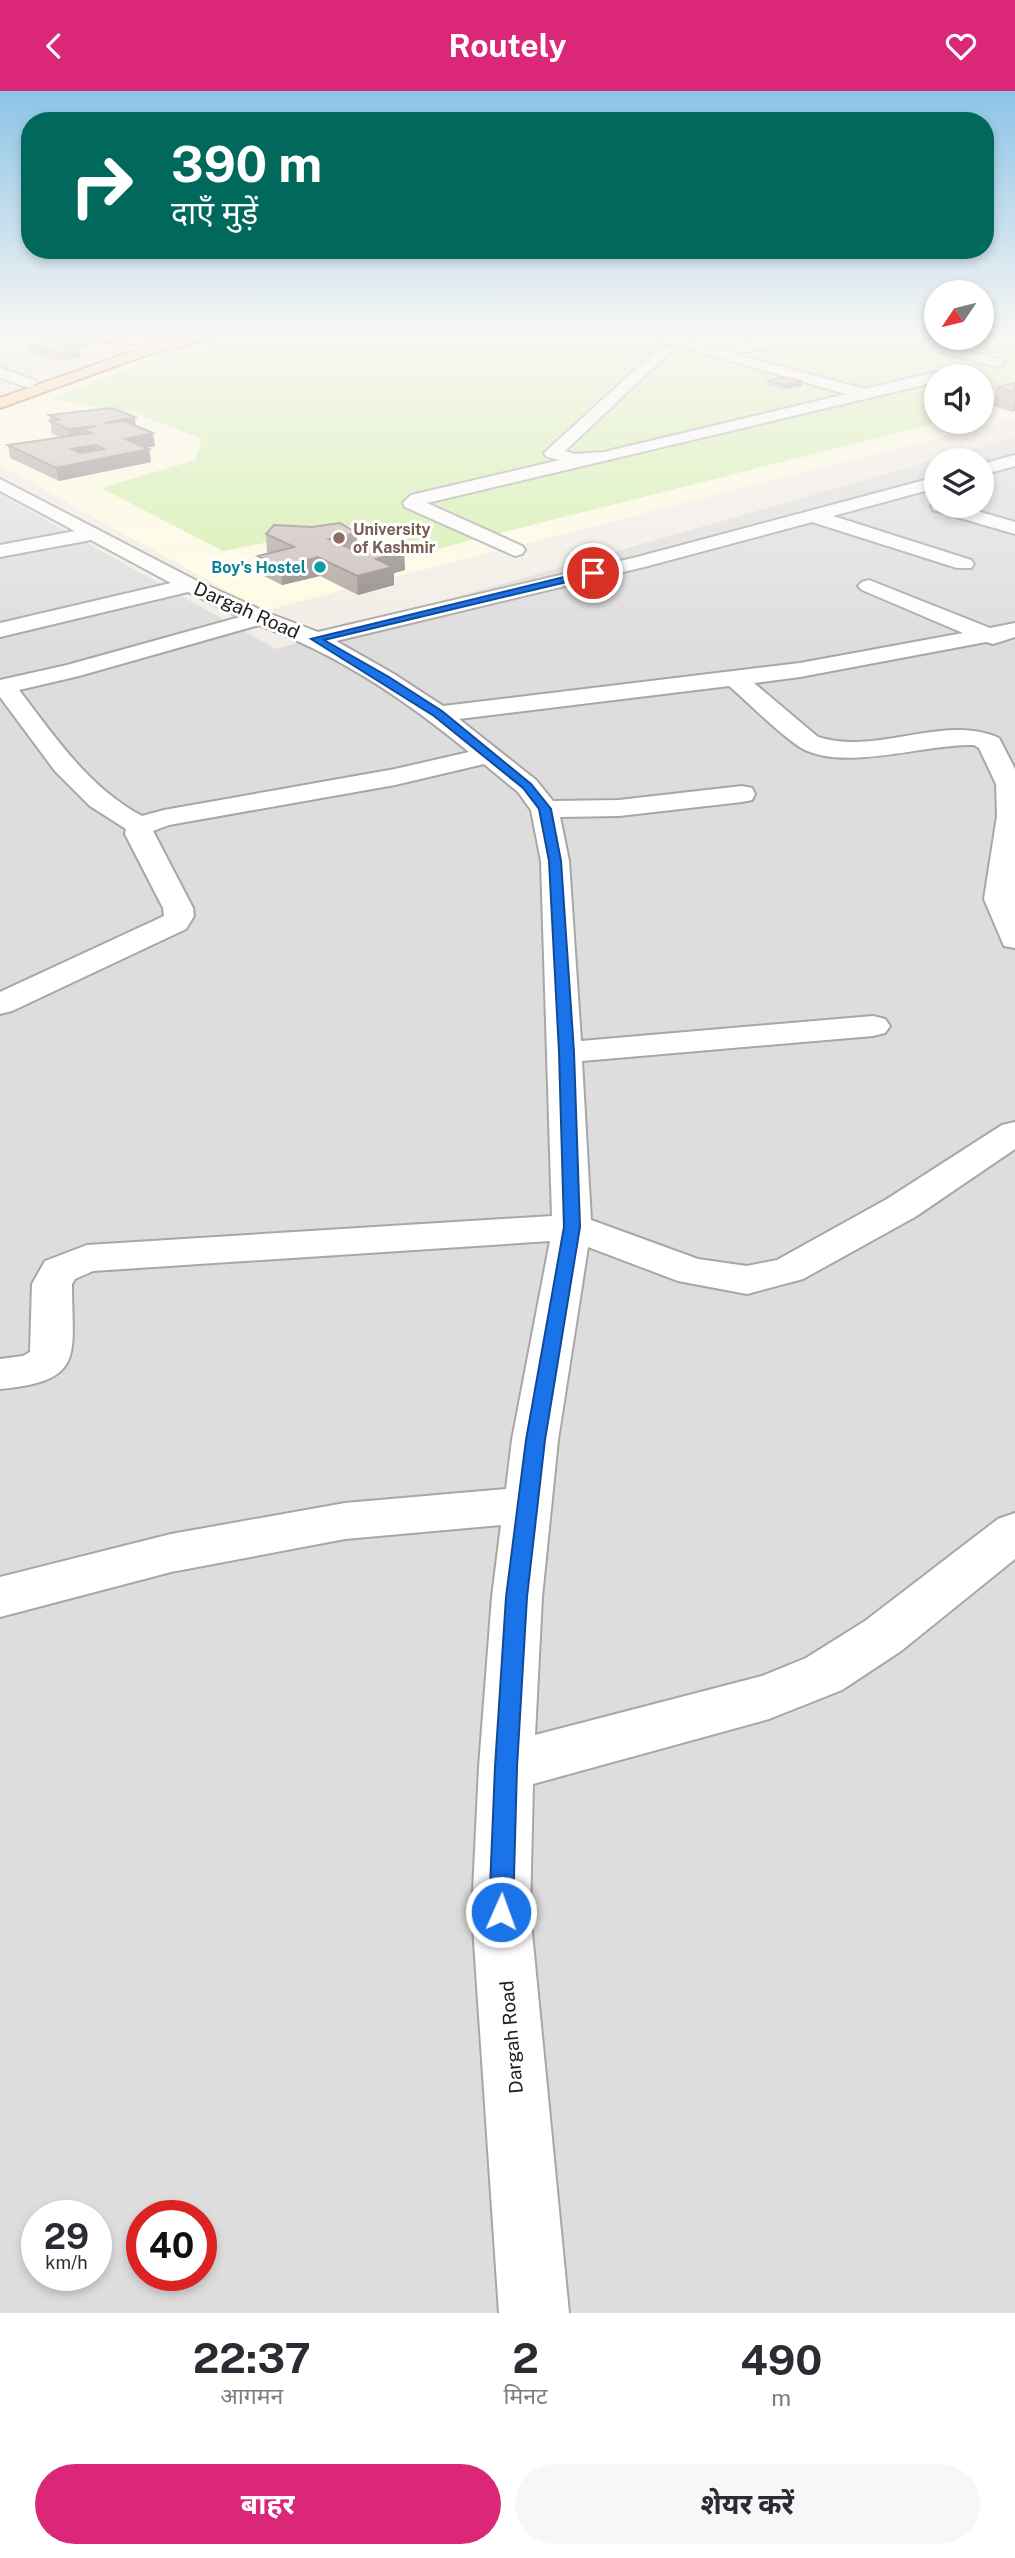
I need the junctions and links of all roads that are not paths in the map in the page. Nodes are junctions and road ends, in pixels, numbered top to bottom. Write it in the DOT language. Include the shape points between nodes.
graph roads {
  1 [pos="569,439"];
  2 [pos="674,439"];
  3 [pos="587,460"];
  4 [pos="1015,460"];
  5 [pos="994,466"];
  6 [pos="924,486"];
  7 [pos="899,493"];
  8 [pos="8,494"];
  9 [pos="924,501"];
  10 [pos="814,516"];
  11 [pos="982,518"];
  12 [pos="1015,528"];
  13 [pos="93,534"];
  14 [pos="515,550"];
  15 [pos="0,551"];
  16 [pos="964,564"];
  17 [pos="190,585"];
  18 [pos="869,586"];
  19 [pos="260,618"];
  20 [pos="0,630"];
  21 [pos="1015,630"];
  22 [pos="988,635"];
  23 [pos="316,639"];
  24 [pos="1015,647"];
  25 [pos="735,678"];
  26 [pos="2,687"];
  27 [pos="438,714"];
  28 [pos="489,755"];
  29 [pos="742,794"];
  30 [pos="545,809"];
  31 [pos="140,825"];
  32 [pos="1015,939"];
  33 [pos="0,1004"];
  34 [pos="873,1026"];
  35 [pos="566,1052"];
  36 [pos="1015,1133"];
  37 [pos="572,1227"];
  38 [pos="0,1374"];
  39 [pos="527,1505"];
  40 [pos="1015,1531"];
  41 [pos="0,1597"];
  42 [pos="506,1767"];
  43 [pos="534,2313"];
  1 -- 3 [label="street" via="554,453"];
  2 -- 3 [label="street"];
  3 -- 14 [label="street" via="412,503"];
  4 -- 5 [label="street"];
  6 -- 7 [label="street"];
  7 -- 9 [label="street"];
  7 -- 10 [label="street"];
  8 -- 13 [label="street, Dargah Road"];
  10 -- 16 [label="street"];
  10 -- 23 [label="street"];
  11 -- 12 [label="street"];
  13 -- 15 [label="street"];
  13 -- 17 [label="street, Dargah Road"];
  17 -- 19 [label="street, Dargah Road"];
  17 -- 20 [label="street"];
  18 -- 22 [label="street"];
  19 -- 23 [label="street, Dargah Road"];
  19 -- 26 [label="street"];
  21 -- 22 [label="street"];
  22 -- 24 [label="street"];
  22 -- 25 [label="street" via="862,660"];
  23 -- 27 [label="street, Dargah Road"];
  25 -- 27 [label="street"];
  25 -- 32 [label="street" via="819,747 848,750 962,737 990,743 1009,784 1011,816 999,899"];
  26 -- 31 [label="street" via="102,804"];
  27 -- 28 [label="street, Dargah Road"];
  28 -- 30 [label="street, Dargah Road" via="527,786"];
  28 -- 31 [label="street"];
  29 -- 30 [label="street" via="631,807"];
  30 -- 35 [label="street, Dargah Road" via="555,861"];
  31 -- 33 [label="street" via="139,834 178,908 175,923"];
  34 -- 35 [label="street"];
  35 -- 37 [label="street, Dargah Road"];
  36 -- 37 [label="street" via="901,1208 789,1270 747,1280 692,1272"];
  37 -- 38 [label="street" via="73,1262 59,1270 52,1285 51,1356 46,1364"];
  37 -- 39 [label="street, Dargah Road"];
  39 -- 41 [label="street" via="345,1521 171,1553"];
  39 -- 42 [label="street, Dargah Road"];
  40 -- 42 [label="street" via="883,1636 824,1674 769,1697"];
  42 -- 43 [label="street, Dargah Road" via="501,1912"];
}
